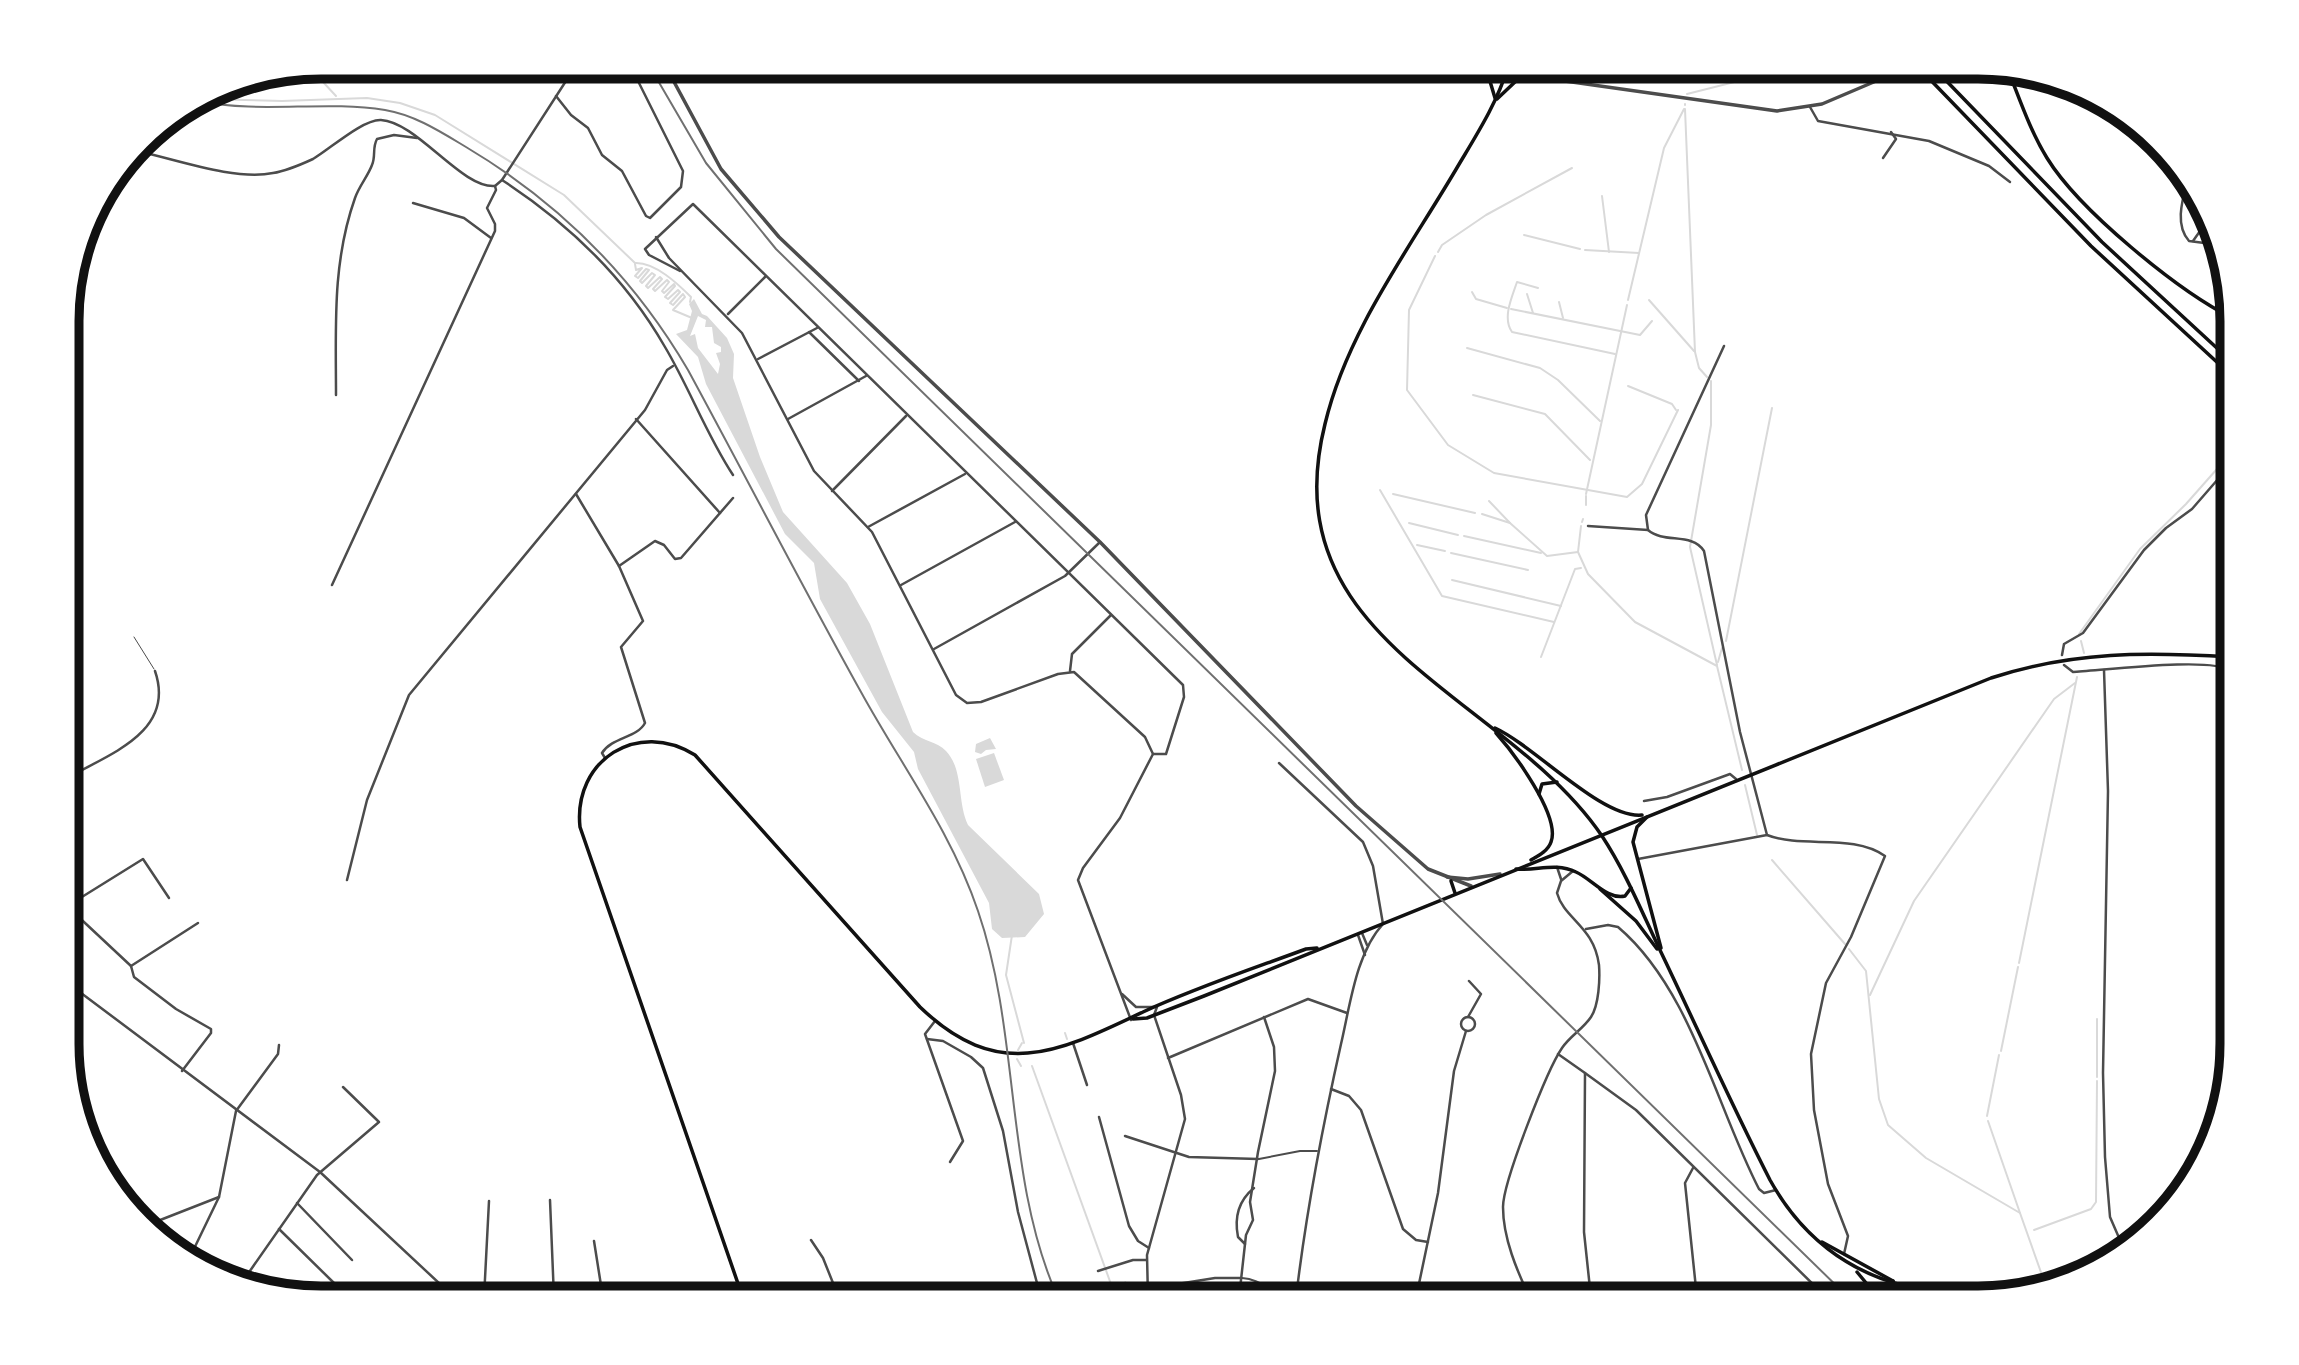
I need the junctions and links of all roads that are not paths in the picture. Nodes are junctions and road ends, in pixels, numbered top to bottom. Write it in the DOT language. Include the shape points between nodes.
graph roads {
  1 [pos="566,79"];
  2 [pos="638,79"];
  3 [pos="673,79"];
  4 [pos="1489,79"];
  5 [pos="1504,79"];
  6 [pos="1522,79"];
  7 [pos="1552,79"];
  8 [pos="1878,79"];
  9 [pos="1930,79"];
  10 [pos="1945,79"];
  11 [pos="2013,82"];
  12 [pos="555,95"];
  13 [pos="1496,100"];
  14 [pos="1810,107"];
  15 [pos="1890,132"];
  16 [pos="416,138"];
  17 [pos="147,153"];
  18 [pos="1883,158"];
  19 [pos="502,180"];
  20 [pos="2010,182"];
  21 [pos="495,186"];
  22 [pos="2185,195"];
  23 [pos="413,203"];
  24 [pos="2202,229"];
  25 [pos="656,237"];
  26 [pos="491,238"];
  27 [pos="2193,242"];
  28 [pos="2207,243"];
  29 [pos="682,271"];
  30 [pos="765,277"];
  31 [pos="2217,310"];
  32 [pos="2220,311"];
  33 [pos="2220,313"];
  34 [pos="727,314"];
  35 [pos="817,328"];
  36 [pos="809,332"];
  37 [pos="1724,346"];
  38 [pos="2220,351"];
  39 [pos="757,360"];
  40 [pos="2220,365"];
  41 [pos="674,366"];
  42 [pos="866,376"];
  43 [pos="859,381"];
  44 [pos="336,395"];
  45 [pos="906,416"];
  46 [pos="636,419"];
  47 [pos="788,419"];
  48 [pos="965,474"];
  49 [pos="733,475"];
  50 [pos="2220,477"];
  51 [pos="832,491"];
  52 [pos="576,494"];
  53 [pos="733,498"];
  54 [pos="720,513"];
  55 [pos="1015,523"];
  56 [pos="1588,526"];
  57 [pos="868,527"];
  58 [pos="1648,530"];
  59 [pos="1100,541"];
  60 [pos="619,566"];
  61 [pos="1068,574"];
  62 [pos="332,585"];
  63 [pos="901,585"];
  64 [pos="1111,615"];
  65 [pos="134,637"];
  66 [pos="933,649"];
  67 [pos="2062,654"];
  68 [pos="2194,655"];
  69 [pos="2220,656"];
  70 [pos="2193,664"];
  71 [pos="2064,665"];
  72 [pos="2220,667"];
  73 [pos="2104,670"];
  74 [pos="155,671"];
  75 [pos="1070,671"];
  76 [pos="1488,725"];
  77 [pos="1153,754"];
  78 [pos="605,758"];
  79 [pos="1279,763"];
  80 [pos="79,771"];
  81 [pos="1751,773"];
  82 [pos="1736,779"];
  83 [pos="1557,782"];
  84 [pos="1539,797"];
  85 [pos="1644,801"];
  86 [pos="1651,814"];
  87 [pos="1767,835"];
  88 [pos="1638,859"];
  89 [pos="1557,867"];
  90 [pos="1513,869"];
  91 [pos="1573,871"];
  92 [pos="1500,874"];
  93 [pos="1442,876"];
  94 [pos="347,880"];
  95 [pos="1451,881"];
  96 [pos="1561,881"];
  97 [pos="1596,885"];
  98 [pos="1471,886"];
  99 [pos="1631,888"];
  100 [pos="1453,894"];
  101 [pos="169,898"];
  102 [pos="79,900"];
  103 [pos="2220,901"];
  104 [pos="79,916"];
  105 [pos="198,923"];
  106 [pos="1383,924"];
  107 [pos="1586,929"];
  108 [pos="1359,933"];
  109 [pos="1317,948"];
  110 [pos="1368,949"];
  111 [pos="1365,955"];
  112 [pos="1664,957"];
  113 [pos="131,965"];
  114 [pos="1469,981"];
  115 [pos="79,992"];
  116 [pos="1120,992"];
  117 [pos="1157,1007"];
  118 [pos="1348,1013"];
  119 [pos="1154,1015"];
  120 [pos="1264,1017"];
  121 [pos="1468,1017"];
  122 [pos="1131,1020"];
  123 [pos="934,1021"];
  124 [pos="1466,1031"];
  125 [pos="926,1039"];
  126 [pos="1073,1043"];
  127 [pos="279,1045"];
  128 [pos="1558,1054"];
  129 [pos="1168,1058"];
  130 [pos="182,1071"];
  131 [pos="1584,1073"];
  132 [pos="1087,1085"];
  133 [pos="343,1087"];
  134 [pos="2217,1088"];
  135 [pos="1331,1089"];
  136 [pos="236,1111"];
  137 [pos="1099,1117"];
  138 [pos="1125,1136"];
  139 [pos="1317,1151"];
  140 [pos="1176,1154"];
  141 [pos="1258,1159"];
  142 [pos="950,1161"];
  143 [pos="1693,1168"];
  144 [pos="320,1172"];
  145 [pos="1254,1188"];
  146 [pos="1776,1189"];
  147 [pos="219,1197"];
  148 [pos="550,1200"];
  149 [pos="489,1201"];
  150 [pos="297,1203"];
  151 [pos="156,1222"];
  152 [pos="279,1229"];
  153 [pos="811,1240"];
  154 [pos="2120,1240"];
  155 [pos="594,1241"];
  156 [pos="1428,1242"];
  157 [pos="1820,1242"];
  158 [pos="1245,1244"];
  159 [pos="1149,1248"];
  160 [pos="193,1250"];
  161 [pos="1844,1254"];
  162 [pos="352,1260"];
  163 [pos="1146,1260"];
  164 [pos="1853,1268"];
  165 [pos="1100,1271"];
  166 [pos="247,1274"];
  167 [pos="1240,1278"];
  168 [pos="1893,1282"];
  169 [pos="336,1286"];
  170 [pos="443,1286"];
  171 [pos="485,1286"];
  172 [pos="554,1286"];
  173 [pos="601,1286"];
  174 [pos="739,1286"];
  175 [pos="834,1286"];
  176 [pos="1038,1286"];
  177 [pos="1146,1286"];
  178 [pos="1165,1286"];
  179 [pos="1240,1286"];
  180 [pos="1265,1286"];
  181 [pos="1298,1286"];
  182 [pos="1419,1286"];
  183 [pos="1525,1286"];
  184 [pos="1590,1286"];
  185 [pos="1695,1286"];
  186 [pos="1815,1286"];
  187 [pos="1866,1286"];
  188 [pos="1886,1286"];
  189 [pos="1891,1286"];
  190 [pos="1909,1286"];
  1 -- 12 [label="street"];
  2 -- 12 [label="street" via="680,160 684,181 648,218 622,171 605,159 588,128"];
  3 -- 59 [label="street" via="721,169 767,225"];
  4 -- 13 [label="main road"];
  5 -- 13 [label="main road"];
  6 -- 13 [label="main road"];
  7 -- 14 [label="street" via="1759,110"];
  8 -- 14 [label="street"];
  9 -- 40 [label="main road" via="2091,246"];
  10 -- 38 [label="main road" via="2102,242"];
  11 -- 31 [label="main road" via="2039,145 2060,175 2106,223"];
  12 -- 19 [label="street"];
  13 -- 76 [label="main road" via="1342,371 1324,427 1318,479 1327,545 1358,607 1408,662"];
  14 -- 15 [label="street" via="1818,121"];
  15 -- 18 [label="street" via="1896,139"];
  15 -- 20 [label="street" via="1930,141 1989,166"];
  16 -- 17 [label="street" via="394,123 374,120 313,158 264,175"];
  16 -- 21 [label="street" via="478,183"];
  16 -- 44 [label="street" via="394,135 377,139 373,163 352,205 335,292"];
  19 -- 21 [label="street"];
  19 -- 41 [label="street" via="570,231 605,266 643,314"];
  21 -- 26 [label="street" via="487,208 495,224"];
  22 -- 27 [label="street" via="2180,226"];
  23 -- 26 [label="street" via="464,218"];
  24 -- 27 [label="street"];
  25 -- 29 [label="street"];
  25 -- 29 [label="street" via="646,247 647,253"];
  25 -- 30 [label="street" via="695,204"];
  26 -- 62 [label="street"];
  27 -- 28 [label="street"];
  29 -- 34 [label="street"];
  30 -- 34 [label="street"];
  30 -- 35 [label="street"];
  31 -- 32 [label="main road"];
  31 -- 33 [label="main road"];
  34 -- 39 [label="street"];
  35 -- 36 [label="street"];
  35 -- 42 [label="street"];
  36 -- 39 [label="street"];
  36 -- 43 [label="street"];
  37 -- 58 [label="street" via="1646,515"];
  39 -- 47 [label="street"];
  41 -- 46 [label="street"];
  41 -- 49 [label="street" via="714,448"];
  42 -- 43 [label="street"];
  42 -- 45 [label="street"];
  43 -- 47 [label="street"];
  45 -- 48 [label="street"];
  45 -- 51 [label="street"];
  46 -- 52 [label="street"];
  46 -- 54 [label="street"];
  47 -- 51 [label="street" via="814,471"];
  48 -- 55 [label="street"];
  48 -- 57 [label="street"];
  50 -- 67 [label="street" via="2192,509 2144,550 2083,633 2064,645"];
  51 -- 57 [label="street"];
  52 -- 60 [label="street"];
  52 -- 94 [label="street" via="409,695 367,800"];
  53 -- 54 [label="street"];
  54 -- 60 [label="street" via="678,559 655,541"];
  55 -- 61 [label="street"];
  55 -- 63 [label="street"];
  56 -- 58 [label="street"];
  57 -- 63 [label="street"];
  58 -- 81 [label="street" via="1694,541 1707,558"];
  59 -- 61 [label="street"];
  59 -- 93 [label="street" via="1329,780 1417,860"];
  60 -- 78 [label="street" via="642,616 641,624 621,647 645,723 606,748"];
  61 -- 64 [label="street"];
  61 -- 66 [label="street"];
  63 -- 66 [label="street"];
  64 -- 75 [label="street" via="1071,656"];
  64 -- 77 [label="street" via="1185,689 1166,754"];
  65 -- 74 [label="lane"];
  66 -- 75 [label="street" via="951,690 967,703"];
  68 -- 69 [label="main road"];
  68 -- 70 [label="street"];
  68 -- 81 [label="main road" via="2113,654 2056,660 1991,678"];
  70 -- 72 [label="street"];
  70 -- 73 [label="street"];
  71 -- 73 [label="street" via="2073,673"];
  73 -- 154 [label="street" via="2108,791 2105,1163 2110,1217"];
  74 -- 80 [label="street" via="160,696 140,736"];
  75 -- 77 [label="street" via="1088,681 1145,737"];
  76 -- 83 [label="main road"];
  76 -- 84 [label="main road" via="1523,764"];
  76 -- 86 [label="main road" via="1515,737 1615,812"];
  77 -- 116 [label="street" via="1128,805 1079,880"];
  78 -- 123 [label="main road" via="626,746 649,741 675,745 695,755"];
  78 -- 174 [label="main road" via="584,787 580,827"];
  79 -- 106 [label="street" via="1363,842 1373,866"];
  81 -- 82 [label="main road"];
  81 -- 87 [label="street"];
  82 -- 85 [label="street" via="1730,774"];
  82 -- 86 [label="main road"];
  83 -- 84 [label="main road" via="1542,784"];
  83 -- 99 [label="main road" via="1597,830"];
  84 -- 90 [label="main road" via="1550,825 1551,843 1540,855"];
  86 -- 88 [label="main road" via="1634,834"];
  86 -- 90 [label="main road"];
  87 -- 88 [label="street"];
  87 -- 161 [label="street" via="1866,849 1886,859 1826,983 1812,1044 1810,1073 1828,1184 1848,1236"];
  88 -- 112 [label="main road"];
  89 -- 90 [label="main road"];
  89 -- 91 [label="main road"];
  89 -- 96 [label="street"];
  90 -- 92 [label="main road"];
  91 -- 96 [label="street"];
  91 -- 97 [label="main road"];
  92 -- 93 [label="street"];
  92 -- 98 [label="main road"];
  93 -- 95 [label="street"];
  95 -- 98 [label="street"];
  95 -- 100 [label="main road"];
  96 -- 107 [label="street" via="1560,901"];
  97 -- 99 [label="main road" via="1619,897"];
  97 -- 112 [label="main road" via="1636,921"];
  98 -- 100 [label="main road"];
  99 -- 112 [label="main road"];
  100 -- 106 [label="main road"];
  101 -- 102 [label="street" via="144,859"];
  103 -- 134 [label="street"];
  104 -- 113 [label="street"];
  105 -- 113 [label="street"];
  106 -- 108 [label="main road"];
  106 -- 110 [label="street"];
  107 -- 128 [label="street" via="1599,968 1596,1004"];
  107 -- 146 [label="street" via="1618,927 1656,972 1683,1017 1759,1189 1764,1193"];
  108 -- 109 [label="main road"];
  108 -- 110 [label="street"];
  108 -- 111 [label="street"];
  109 -- 117 [label="main road"];
  109 -- 119 [label="main road"];
  110 -- 111 [label="street"];
  111 -- 118 [label="street"];
  112 -- 146 [label="main road"];
  113 -- 130 [label="street" via="134,977 211,1029"];
  114 -- 121 [label="street" via="1481,994"];
  115 -- 130 [label="street"];
  116 -- 117 [label="street" via="1136,1007"];
  116 -- 122 [label="street"];
  117 -- 119 [label="street"];
  117 -- 122 [label="main road"];
  118 -- 120 [label="street" via="1308,999"];
  118 -- 135 [label="street"];
  119 -- 122 [label="main road"];
  119 -- 129 [label="street"];
  120 -- 129 [label="street"];
  120 -- 141 [label="street" via="1274,1047 1275,1071"];
  121 -- 124 [label="street" via="1461,1022"];
  121 -- 124 [label="street" via="1475,1025"];
  122 -- 126 [label="main road"];
  123 -- 125 [label="street" via="926,1029"];
  123 -- 126 [label="main road" via="965,1040 1015,1054 1044,1053"];
  124 -- 156 [label="street" via="1448,1104"];
  125 -- 142 [label="street" via="962,1141"];
  125 -- 176 [label="street" via="943,1041 983,1068 1003,1131"];
  126 -- 132 [label="street"];
  127 -- 136 [label="street" via="278,1054"];
  128 -- 131 [label="street"];
  128 -- 183 [label="street" via="1503,1205 1512,1254"];
  129 -- 140 [label="street" via="1185,1119"];
  130 -- 136 [label="street"];
  131 -- 143 [label="street" via="1636,1110"];
  131 -- 184 [label="street" via="1583,1221"];
  133 -- 144 [label="street" via="379,1122"];
  135 -- 139 [label="street"];
  135 -- 156 [label="street" via="1349,1096 1361,1110 1400,1225 1409,1236"];
  136 -- 144 [label="street"];
  136 -- 147 [label="street"];
  137 -- 159 [label="street" via="1129,1226"];
  138 -- 140 [label="street"];
  139 -- 141 [label="street"];
  139 -- 181 [label="street"];
  140 -- 141 [label="street"];
  140 -- 159 [label="street"];
  141 -- 145 [label="street"];
  143 -- 185 [label="street" via="1685,1183"];
  143 -- 186 [label="street"];
  144 -- 150 [label="street"];
  144 -- 170 [label="street"];
  145 -- 158 [label="street" via="1250,1202 1253,1220"];
  145 -- 158 [label="street" via="1244,1197 1237,1216 1238,1237"];
  146 -- 157 [label="main road"];
  147 -- 151 [label="street"];
  147 -- 160 [label="street"];
  148 -- 172 [label="street"];
  149 -- 171 [label="street"];
  150 -- 152 [label="street"];
  150 -- 162 [label="street"];
  152 -- 166 [label="street"];
  152 -- 169 [label="street"];
  153 -- 175 [label="street"];
  155 -- 173 [label="street"];
  156 -- 182 [label="street"];
  157 -- 161 [label="main road"];
  157 -- 164 [label="main road"];
  158 -- 167 [label="street"];
  159 -- 163 [label="street"];
  161 -- 168 [label="main road"];
  163 -- 165 [label="street"];
  163 -- 177 [label="street"];
  164 -- 168 [label="main road"];
  164 -- 187 [label="main road"];
  167 -- 178 [label="street"];
  167 -- 179 [label="street"];
  167 -- 180 [label="street"];
  168 -- 188 [label="street"];
  168 -- 189 [label="street"];
  168 -- 190 [label="main road"];
}
